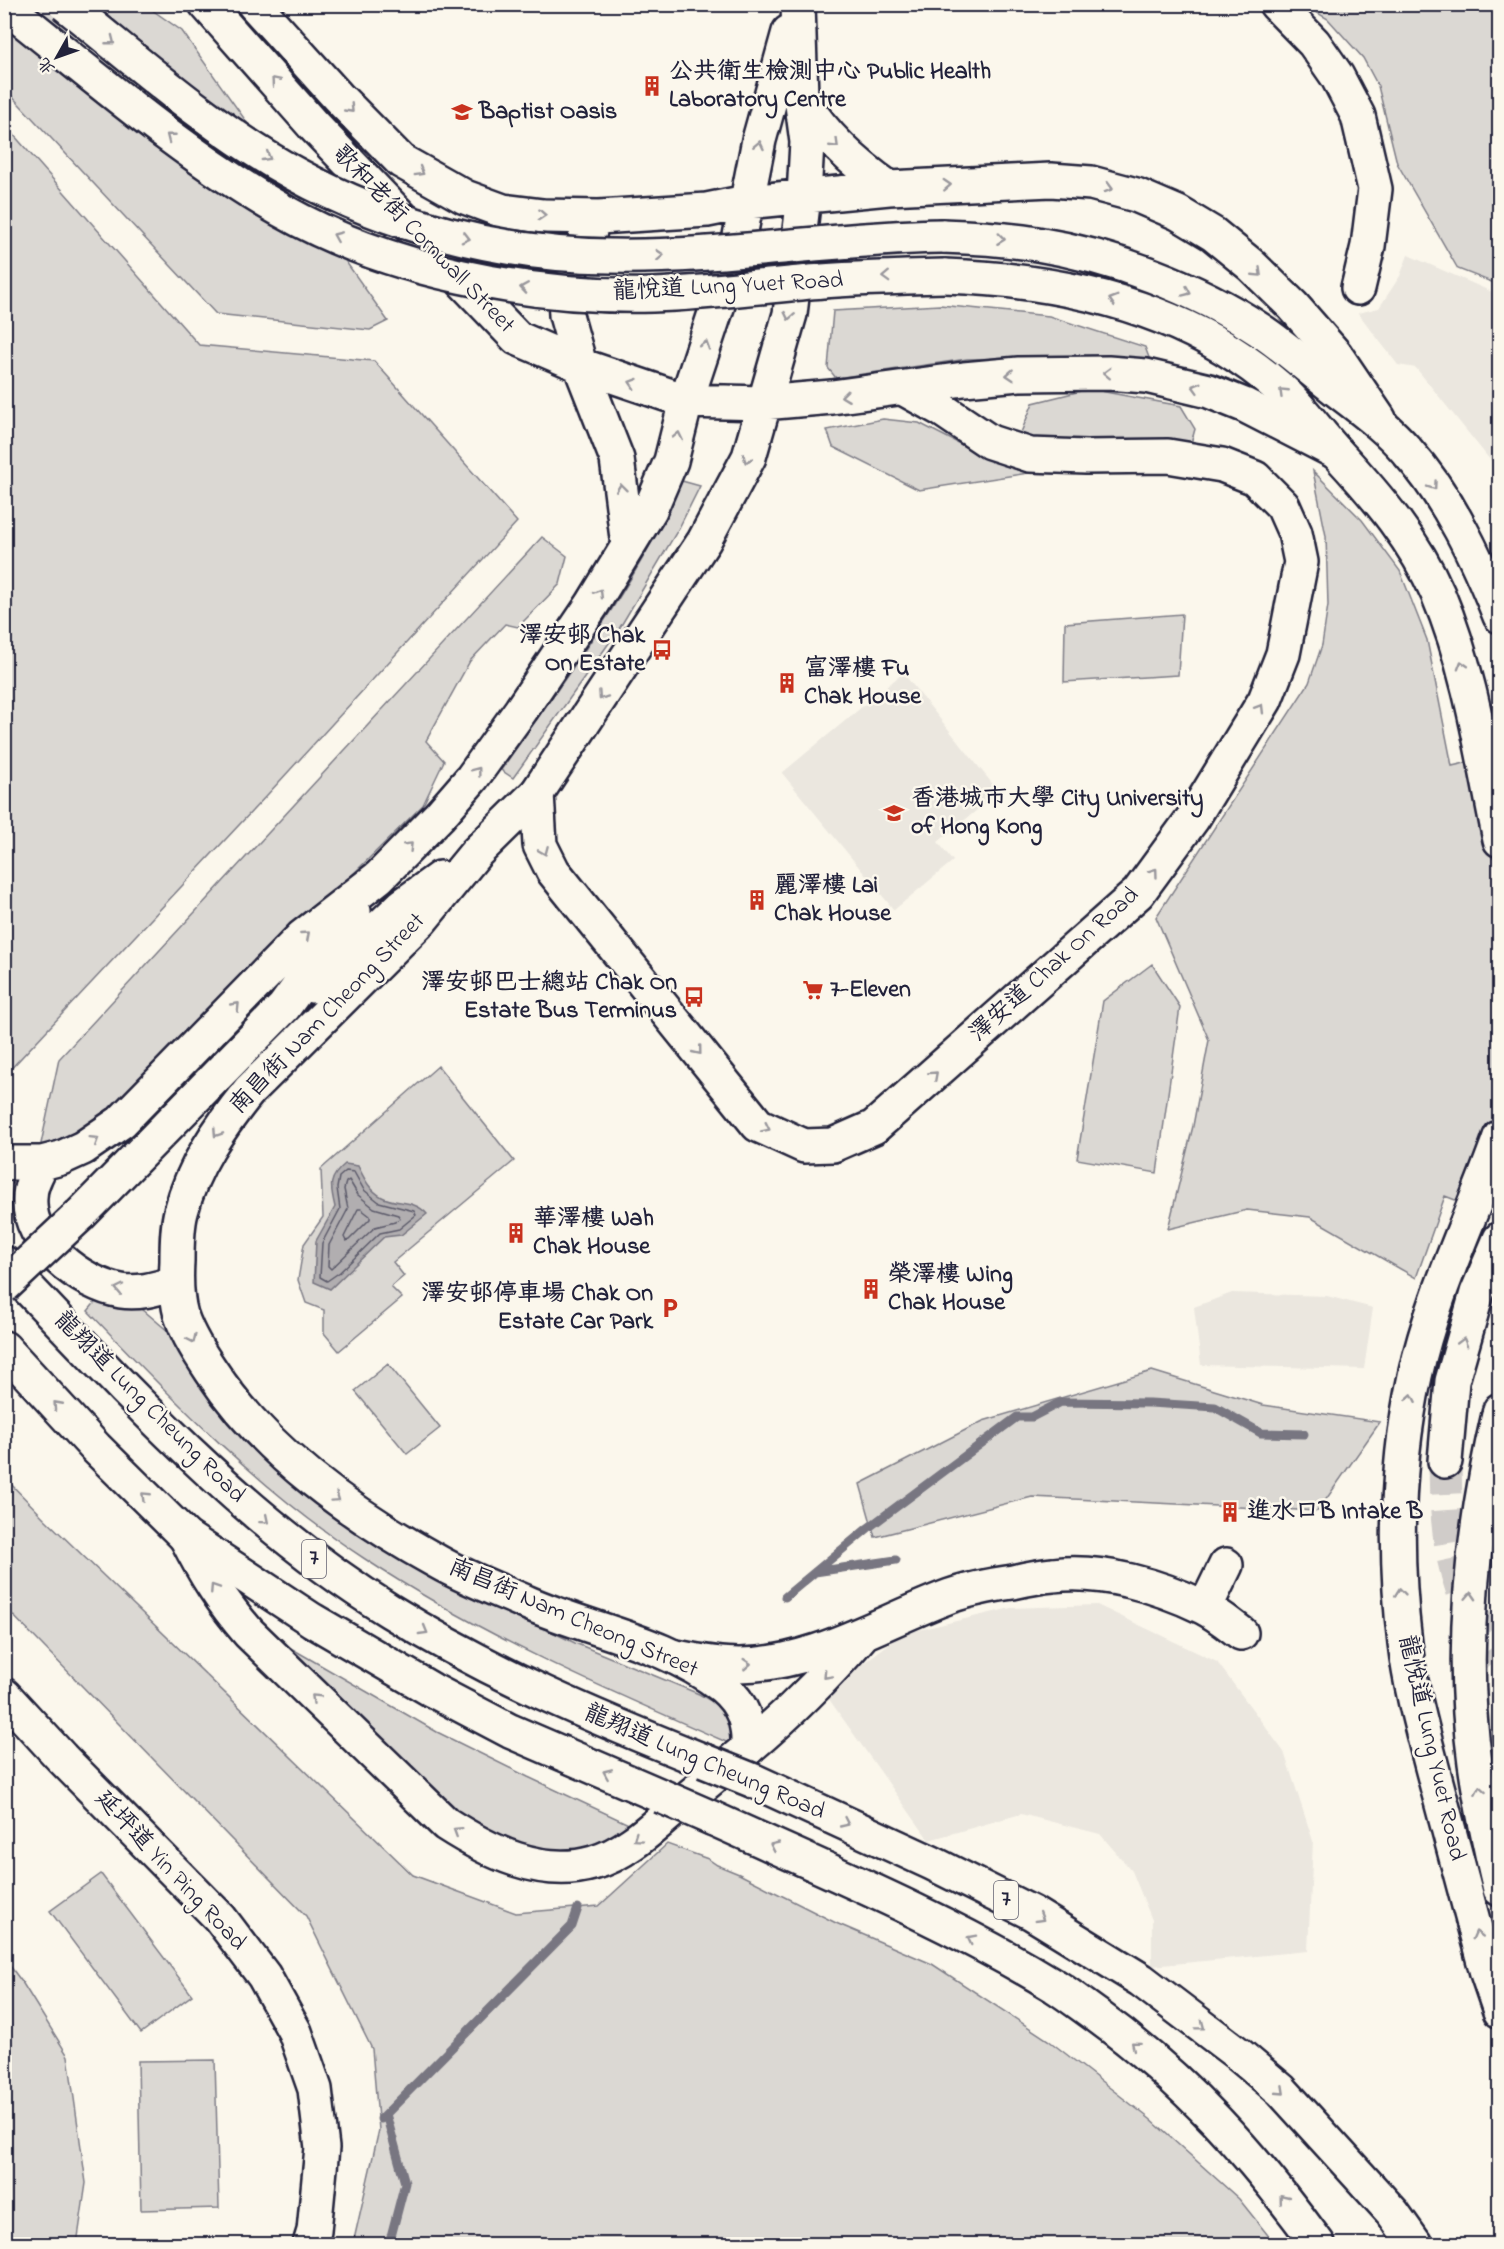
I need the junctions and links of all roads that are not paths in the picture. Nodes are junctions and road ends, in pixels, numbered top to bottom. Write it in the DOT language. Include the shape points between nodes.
graph roads {
  1 [pos="65,4"];
  2 [pos="206,4"];
  3 [pos="254,4"];
  4 [pos="797,4"];
  5 [pos="1276,4"];
  6 [pos="4,5"];
  7 [pos="801,97"];
  8 [pos="889,188"];
  9 [pos="804,196"];
  10 [pos="747,202"];
  11 [pos="599,217"];
  12 [pos="1358,288"];
  13 [pos="580,366"];
  14 [pos="903,388"];
  15 [pos="686,401"];
  16 [pos="763,403"];
  17 [pos="1385,428"];
  18 [pos="1336,452"];
  19 [pos="628,546"];
  20 [pos="1500,616"];
  21 [pos="537,793"];
  22 [pos="1500,840"];
  23 [pos="476,853"];
  24 [pos="379,877"];
  25 [pos="284,1007"];
  26 [pos="1500,1137"];
  27 [pos="4,1163"];
  28 [pos="42,1163"];
  29 [pos="1500,1239"];
  30 [pos="4,1263"];
  31 [pos="176,1283"];
  32 [pos="4,1287"];
  33 [pos="4,1348"];
  34 [pos="1500,1410"];
  35 [pos="1445,1461"];
  36 [pos="186,1537"];
  37 [pos="1226,1565"];
  38 [pos="1205,1608"];
  39 [pos="865,1631"];
  40 [pos="1241,1633"];
  41 [pos="668,1655"];
  42 [pos="4,1695"];
  43 [pos="748,1749"];
  44 [pos="1500,1889"];
  45 [pos="1500,2011"];
  46 [pos="310,2244"];
  47 [pos="1318,2244"];
  48 [pos="1415,2244"];
  1 -- 17 [label="main road, 龍悅道 Lung Yuet Road, one-way, bridge" via="177,94 259,153 331,191 417,225 532,251 609,256 942,236 1026,242 1086,254 1193,294 1267,334"];
  13 -- 2 [label="main road, 歌和老街 Cornwall Street, one-way" via="516,338 320,133"];
  3 -- 11 [label="main road, 歌和老街 Cornwall Street, one-way" via="401,162 465,197 503,211"];
  4 -- 7 [label="main road, 南昌街 Nam Cheong Street"];
  10 -- 4 [label="main road, 南昌街 Nam Cheong Street, one-way" via="759,140"];
  5 -- 12 [label="main road" via="1314,44 1358,116 1375,189"];
  18 -- 6 [label="main road, 龍悅道 Lung Yuet Road, one-way, bridge" via="1309,416 1244,360 1169,320 1085,292 991,278 945,276 653,295 597,294 468,279 402,261 283,211 235,182 177,142"];
  7 -- 8 [label="main road, one-way" via="830,138"];
  7 -- 9 [label="main road, 南昌街 Nam Cheong Street" via="807,142"];
  8 -- 9 [label="main road, 龍悅道 Lung Yuet Road"];
  8 -- 17 [label="main road, 龍悅道 Lung Yuet Road, one-way" via="1051,180 1091,183 1136,195 1178,213 1214,234 1293,306 1335,354"];
  9 -- 10 [label="main road, 歌和老街 Cornwall Street"];
  9 -- 16 [label="main road, 南昌街 Nam Cheong Street, one-way" via="790,314"];
  10 -- 11 [label="main road, 歌和老街 Cornwall Street" via="706,210"];
  15 -- 10 [label="main road, 南昌街 Nam Cheong Street, one-way" via="739,242"];
  11 -- 13 [label="main road" via="575,258 565,297"];
  15 -- 13 [label="main road, 歌和老街 Cornwall Street, one-way"];
  19 -- 13 [label="main road, one-way" via="618,459"];
  14 -- 16 [label="main road, 龍悅道 Lung Yuet Road, one-way"];
  18 -- 14 [label="main road, 龍悅道 Lung Yuet Road, one-way" via="1244,405 1209,391 1146,376 1019,375"];
  21 -- 14 [label="main road, 澤安道 Chak On Road, one-way" via="540,844 553,871 758,1125 804,1146 833,1145 874,1127 1138,893 1193,818 1253,720 1283,654 1301,562 1295,533 1283,506 1255,478 1222,465 1168,456 1030,455 990,442"];
  15 -- 16 [label="main road, 歌和老街 Cornwall Street"];
  19 -- 15 [label="main road, 南昌街 Nam Cheong Street, one-way" via="650,510 671,461"];
  16 -- 21 [label="main road, 南昌街 Nam Cheong Street, one-way" via="749,456 704,542"];
  17 -- 20 [label="main road, 龍悅道 Lung Yuet Road, one-way" via="1408,452 1456,521"];
  22 -- 18 [label="main road, 龍悅道 Lung Yuet Road, one-way" via="1467,681 1437,593 1386,509"];
  24 -- 19 [label="main road, 南昌街 Nam Cheong Street, one-way" via="440,816 492,752"];
  21 -- 23 [label="main road, 南昌街 Nam Cheong Street"];
  23 -- 25 [label="main road, 南昌街 Nam Cheong Street" via="403,905 337,968"];
  23 -- 31 [label="main road, 南昌街 Nam Cheong Street, one-way" via="421,920 249,1091 228,1117 195,1174 181,1212"];
  24 -- 25 [label="main road, 南昌街 Nam Cheong Street"];
  28 -- 24 [label="main road, 南昌街 Nam Cheong Street, one-way" via="83,1148 121,1122 302,937"];
  25 -- 32 [label="main road, 南昌街 Nam Cheong Street, bridge"];
  45 -- 26 [label="main road, 龍悅道 Lung Yuet Road, one-way" via="1418,1712 1405,1645 1398,1573 1398,1497 1415,1375 1449,1265"];
  27 -- 28 [label="main road, 南昌街 Nam Cheong Street"];
  31 -- 28 [label="main road, one-way" via="142,1292 121,1291 62,1262 37,1229 31,1212 32,1183"];
  35 -- 29 [label="main road, one-way" via="1452,1381 1478,1293"];
  30 -- 48 [label="main road, 龍翔道 Lung Cheung Road / 7, one-way, bridge" via="186,1452 333,1573 441,1641 534,1690 754,1781 1032,1912 1141,1980 1281,2090 1393,2213"];
  31 -- 41 [label="main road, 南昌街 Nam Cheong Street, one-way" via="182,1315 195,1347 220,1384 243,1414 332,1496 439,1563 531,1605"];
  36 -- 33 [label="main road, 龍翔道 Lung Cheung Road / 7, one-way" via="96,1448"];
  44 -- 34 [label="main road, one-way" via="1475,1762 1469,1635 1481,1501"];
  43 -- 36 [label="main road, one-way" via="614,1854 571,1867 538,1865 506,1857 446,1824 249,1633 224,1605"];
  47 -- 36 [label="main road, 龍翔道 Lung Cheung Road / 7, one-way, bridge" via="1246,2152 1195,2097 1121,2033 1057,1987 922,1914 448,1700"];
  37 -- 38 [label="main road"];
  38 -- 39 [label="main road" via="1147,1586 1101,1576 1055,1575 953,1595"];
  38 -- 40 [label="main road"];
  41 -- 39 [label="main road, one-way" via="709,1663 771,1662 820,1649"];
  39 -- 43 [label="main road, one-way" via="827,1677"];
  41 -- 43 [label="main road, 南昌街 Nam Cheong Street" via="708,1676 736,1699 746,1718"];
  42 -- 46 [label="main road, 延坪道 Yin Ping Road" via="220,1918 264,1976 295,2032 315,2089 322,2148"];
}
